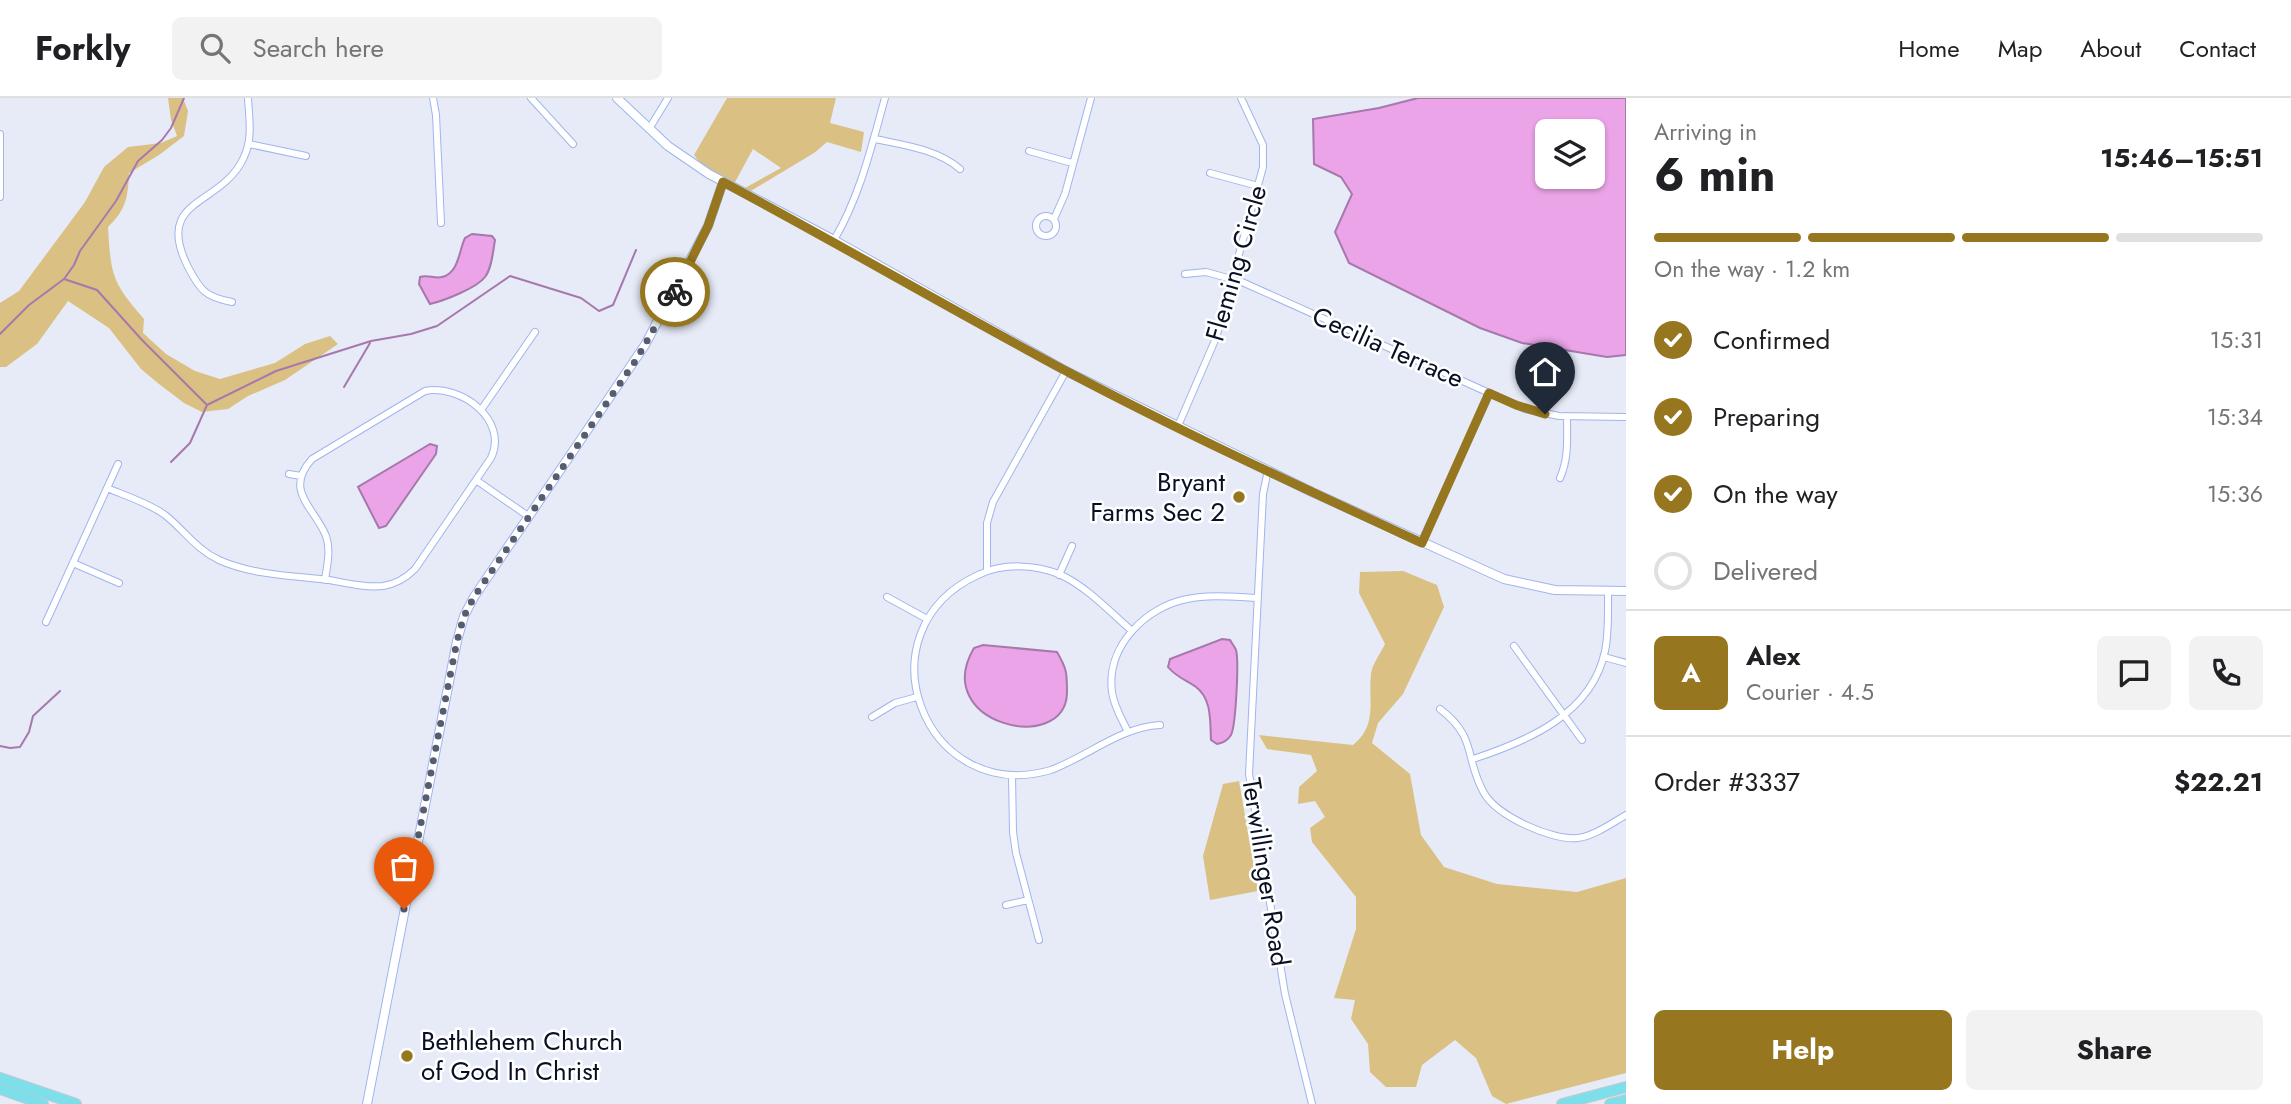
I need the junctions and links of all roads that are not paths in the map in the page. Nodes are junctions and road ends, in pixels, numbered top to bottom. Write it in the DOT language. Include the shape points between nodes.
graph roads {
  1 [pos="248,98"];
  2 [pos="433,98"];
  3 [pos="531,98"];
  4 [pos="617,98"];
  5 [pos="668,98"];
  6 [pos="885,98"];
  7 [pos="1091,98"];
  8 [pos="1241,98"];
  9 [pos="649,129"];
  10 [pos="0,134"];
  11 [pos="875,139"];
  12 [pos="249,144"];
  13 [pos="573,144"];
  14 [pos="1029,151"];
  15 [pos="306,156"];
  16 [pos="1072,163"];
  17 [pos="960,169"];
  18 [pos="1210,173"];
  19 [pos="723,182"];
  20 [pos="1258,186"];
  21 [pos="0,197"];
  22 [pos="1054,219"];
  23 [pos="441,223"];
  24 [pos="834,240"];
  25 [pos="1185,274"];
  26 [pos="1233,279"];
  27 [pos="232,302"];
  28 [pos="535,332"];
  29 [pos="1066,371"];
  30 [pos="1489,393"];
  31 [pos="481,410"];
  32 [pos="1567,416"];
  33 [pos="1626,417"];
  34 [pos="1178,426"];
  35 [pos="118,464"];
  36 [pos="1268,470"];
  37 [pos="289,474"];
  38 [pos="301,476"];
  39 [pos="1560,478"];
  40 [pos="476,480"];
  41 [pos="107,488"];
  42 [pos="528,516"];
  43 [pos="1422,543"];
  44 [pos="1072,546"];
  45 [pos="73,563"];
  46 [pos="987,571"];
  47 [pos="1059,575"];
  48 [pos="325,580"];
  49 [pos="119,583"];
  50 [pos="1608,591"];
  51 [pos="1626,591"];
  52 [pos="887,597"];
  53 [pos="1258,598"];
  54 [pos="927,619"];
  55 [pos="46,622"];
  56 [pos="1132,631"];
  57 [pos="1514,646"];
  58 [pos="1604,657"];
  59 [pos="1626,663"];
  60 [pos="917,697"];
  61 [pos="1440,709"];
  62 [pos="1564,715"];
  63 [pos="873,717"];
  64 [pos="1160,725"];
  65 [pos="1128,732"];
  66 [pos="1582,740"];
  67 [pos="1473,759"];
  68 [pos="1012,775"];
  69 [pos="1626,815"];
  70 [pos="1028,900"];
  71 [pos="1006,905"];
  72 [pos="1039,940"];
  73 [pos="0,1078"];
  74 [pos="1626,1087"];
  75 [pos="0,1089"];
  76 [pos="1626,1100"];
  77 [pos="43,1104"];
  78 [pos="76,1104"];
  79 [pos="367,1104"];
  80 [pos="1312,1104"];
  81 [pos="1562,1104"];
  82 [pos="1611,1104"];
  1 -- 12 [label="street"];
  2 -- 23 [label="street"];
  3 -- 13 [label="street"];
  4 -- 9 [label="street"];
  5 -- 9 [label="street"];
  6 -- 11 [label="street"];
  7 -- 16 [label="street"];
  8 -- 20 [label="street, Fleming Circle" via="1265,155"];
  9 -- 19 [label="street"];
  10 -- 21 [label="street"];
  11 -- 17 [label="street" via="950,160"];
  11 -- 24 [label="street" via="855,200"];
  12 -- 15 [label="street"];
  12 -- 27 [label="street" via="235,173 183,215 178,231 184,258 202,290"];
  14 -- 16 [label="street"];
  16 -- 22 [label="street"];
  18 -- 20 [label="street"];
  19 -- 24 [label="street"];
  19 -- 42 [label="street" via="708,226 656,328"];
  20 -- 26 [label="street, Fleming Circle"];
  24 -- 29 [label="street"];
  25 -- 26 [label="street, Cecilia Terrace" via="1206,272"];
  26 -- 30 [label="street, Cecilia Terrace"];
  26 -- 34 [label="street, Fleming Circle" via="1216,338"];
  28 -- 31 [label="street"];
  29 -- 34 [label="street"];
  29 -- 46 [label="street" via="993,502 987,523"];
  30 -- 32 [label="street, Cecilia Terrace" via="1525,409"];
  30 -- 43 [label="street"];
  31 -- 38 [label="street" via="444,389 425,391 317,454"];
  31 -- 40 [label="street" via="493,426 496,443"];
  32 -- 33 [label="street, Cecilia Terrace"];
  32 -- 39 [label="street" via="1566,464"];
  34 -- 36 [label="street"];
  35 -- 41 [label="street"];
  36 -- 43 [label="street"];
  36 -- 53 [label="street, Terwillinger Road"];
  37 -- 38 [label="street"];
  38 -- 48 [label="street" via="302,496 328,541"];
  40 -- 42 [label="street"];
  40 -- 48 [label="street" via="422,560 402,580 372,586"];
  41 -- 45 [label="street"];
  41 -- 48 [label="street" via="161,512 218,559"];
  42 -- 79 [label="street" via="462,622"];
  43 -- 50 [label="street" via="1522,584"];
  44 -- 47 [label="street"];
  45 -- 49 [label="street"];
  45 -- 55 [label="street"];
  46 -- 47 [label="street" via="1023,566"];
  46 -- 54 [label="street" via="947,594"];
  47 -- 56 [label="street"];
  50 -- 51 [label="street"];
  50 -- 58 [label="street"];
  52 -- 54 [label="street"];
  53 -- 56 [label="street" via="1181,600 1156,611"];
  53 -- 80 [label="street, Terwillinger Road" via="1250,787 1285,994"];
  54 -- 60 [label="street" via="916,647"];
  56 -- 65 [label="street" via="1117,654 1112,684"];
  57 -- 62 [label="street"];
  58 -- 59 [label="street"];
  58 -- 62 [label="street" via="1585,695"];
  60 -- 63 [label="street" via="895,703"];
  60 -- 68 [label="street" via="929,724 954,753 975,766"];
  61 -- 67 [label="street" via="1462,729"];
  62 -- 66 [label="street"];
  62 -- 67 [label="street" via="1519,742"];
  64 -- 65 [label="street"];
  65 -- 68 [label="street" via="1051,770"];
  67 -- 69 [label="street" via="1484,793 1499,810 1560,837 1585,836"];
  68 -- 70 [label="street" via="1013,832"];
  70 -- 71 [label="street"];
  70 -- 72 [label="street"];
  73 -- 78 [label="main road"];
  74 -- 81 [label="main road"];
  75 -- 77 [label="main road"];
  76 -- 82 [label="main road"];
}
